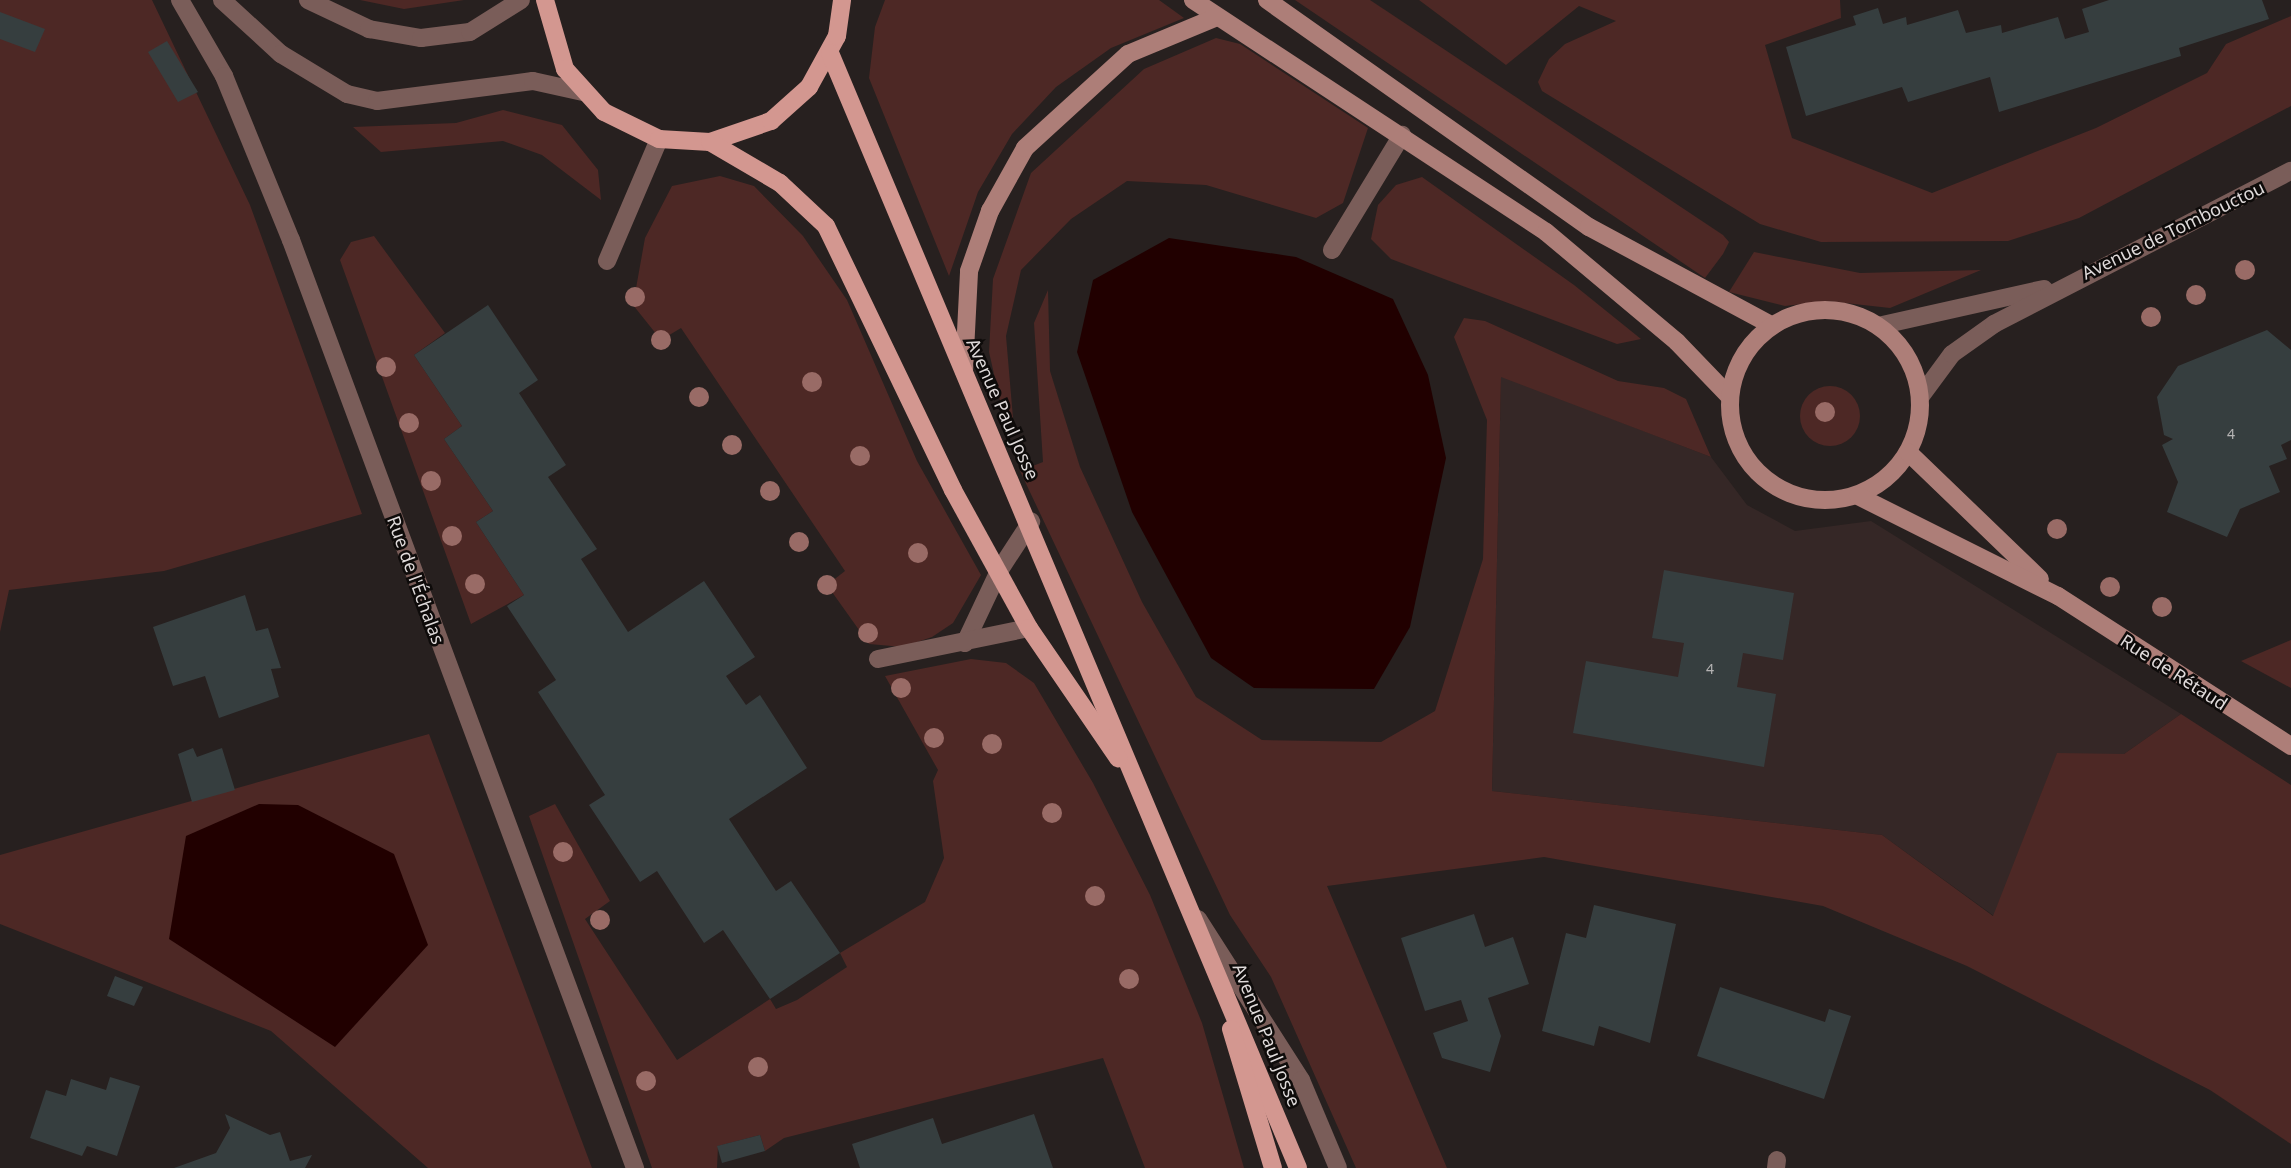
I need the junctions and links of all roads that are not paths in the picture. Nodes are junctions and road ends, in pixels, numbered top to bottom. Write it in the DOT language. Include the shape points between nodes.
graph roads {
  1 [pos="180,0"];
  2 [pos="222,0"];
  3 [pos="308,0"];
  4 [pos="521,0"];
  5 [pos="545,0"];
  6 [pos="1193,0"];
  7 [pos="1267,0"];
  8 [pos="845,4"];
  9 [pos="1217,17"];
  10 [pos="830,53"];
  11 [pos="583,92"];
  12 [pos="1402,135"];
  13 [pos="659,139"];
  14 [pos="709,142"];
  15 [pos="2291,171"];
  16 [pos="1332,250"];
  17 [pos="607,261"];
  18 [pos="2054,288"];
  19 [pos="1771,325"];
  20 [pos="1878,327"];
  21 [pos="964,371"];
  22 [pos="1730,396"];
  23 [pos="1921,396"];
  24 [pos="1908,452"];
  25 [pos="1858,496"];
  26 [pos="1031,522"];
  27 [pos="999,571"];
  28 [pos="2058,596"];
  29 [pos="1030,628"];
  30 [pos="965,643"];
  31 [pos="878,659"];
  32 [pos="2291,746"];
  33 [pos="1135,784"];
  34 [pos="1197,918"];
  35 [pos="635,1168"];
  36 [pos="1273,1168"];
  37 [pos="1298,1168"];
  38 [pos="1338,1168"];
  1 -- 35 [label="street, Rue de l'Échalas" via="224,76 290,240"];
  2 -- 11 [label="street" via="281,54 346,94 376,102 533,81"];
  3 -- 4 [label="street" via="369,29 421,38 470,32"];
  5 -- 11 [label="main road" via="553,43"];
  6 -- 9 [label="main road"];
  7 -- 19 [label="main road" via="1589,227"];
  8 -- 10 [label="main road"];
  9 -- 12 [label="main road"];
  9 -- 21 [label="main road" via="1128,54 1025,148 990,211 969,271"];
  10 -- 14 [label="main road" via="809,87 771,121"];
  10 -- 21 [label="main road, Avenue Paul Josse"];
  11 -- 13 [label="main road" via="621,124"];
  12 -- 16 [label="street"];
  12 -- 22 [label="main road" via="1546,232 1677,342"];
  13 -- 14 [label="main road"];
  13 -- 17 [label="street"];
  14 -- 27 [label="main road, Avenue Paul Josse" via="780,183 825,226"];
  15 -- 18 [label="street, Avenue de Tombouctou"];
  18 -- 20 [label="street, Avenue de Tombouctou"];
  18 -- 23 [label="street, Avenue de Tombouctou" via="1952,354"];
  19 -- 20 [label="main road" via="1802,312 1835,310"];
  19 -- 22 [label="main road" via="1750,345"];
  20 -- 23 [label="main road" via="1912,364"];
  21 -- 26 [label="main road, Avenue Paul Josse"];
  22 -- 25 [label="main road" via="1733,433 1747,461 1769,483 1796,497"];
  23 -- 24 [label="main road"];
  24 -- 25 [label="main road" via="1885,481"];
  24 -- 28 [label="main road, Rue de Rétaud"];
  25 -- 28 [label="main road, Rue de Rétaud"];
  26 -- 27 [label="street"];
  26 -- 33 [label="main road, Avenue Paul Josse"];
  27 -- 29 [label="main road, Avenue Paul Josse"];
  27 -- 30 [label="street"];
  28 -- 32 [label="main road, Rue de Rétaud"];
  29 -- 30 [label="street"];
  29 -- 33 [label="main road, Avenue Paul Josse"];
  30 -- 31 [label="street"];
  33 -- 34 [label="main road, Avenue Paul Josse"];
  34 -- 36 [label="main road, Avenue Paul Josse"];
  34 -- 37 [label="main road, Avenue Paul Josse"];
  34 -- 38 [label="street" via="1289,1059"];
}
